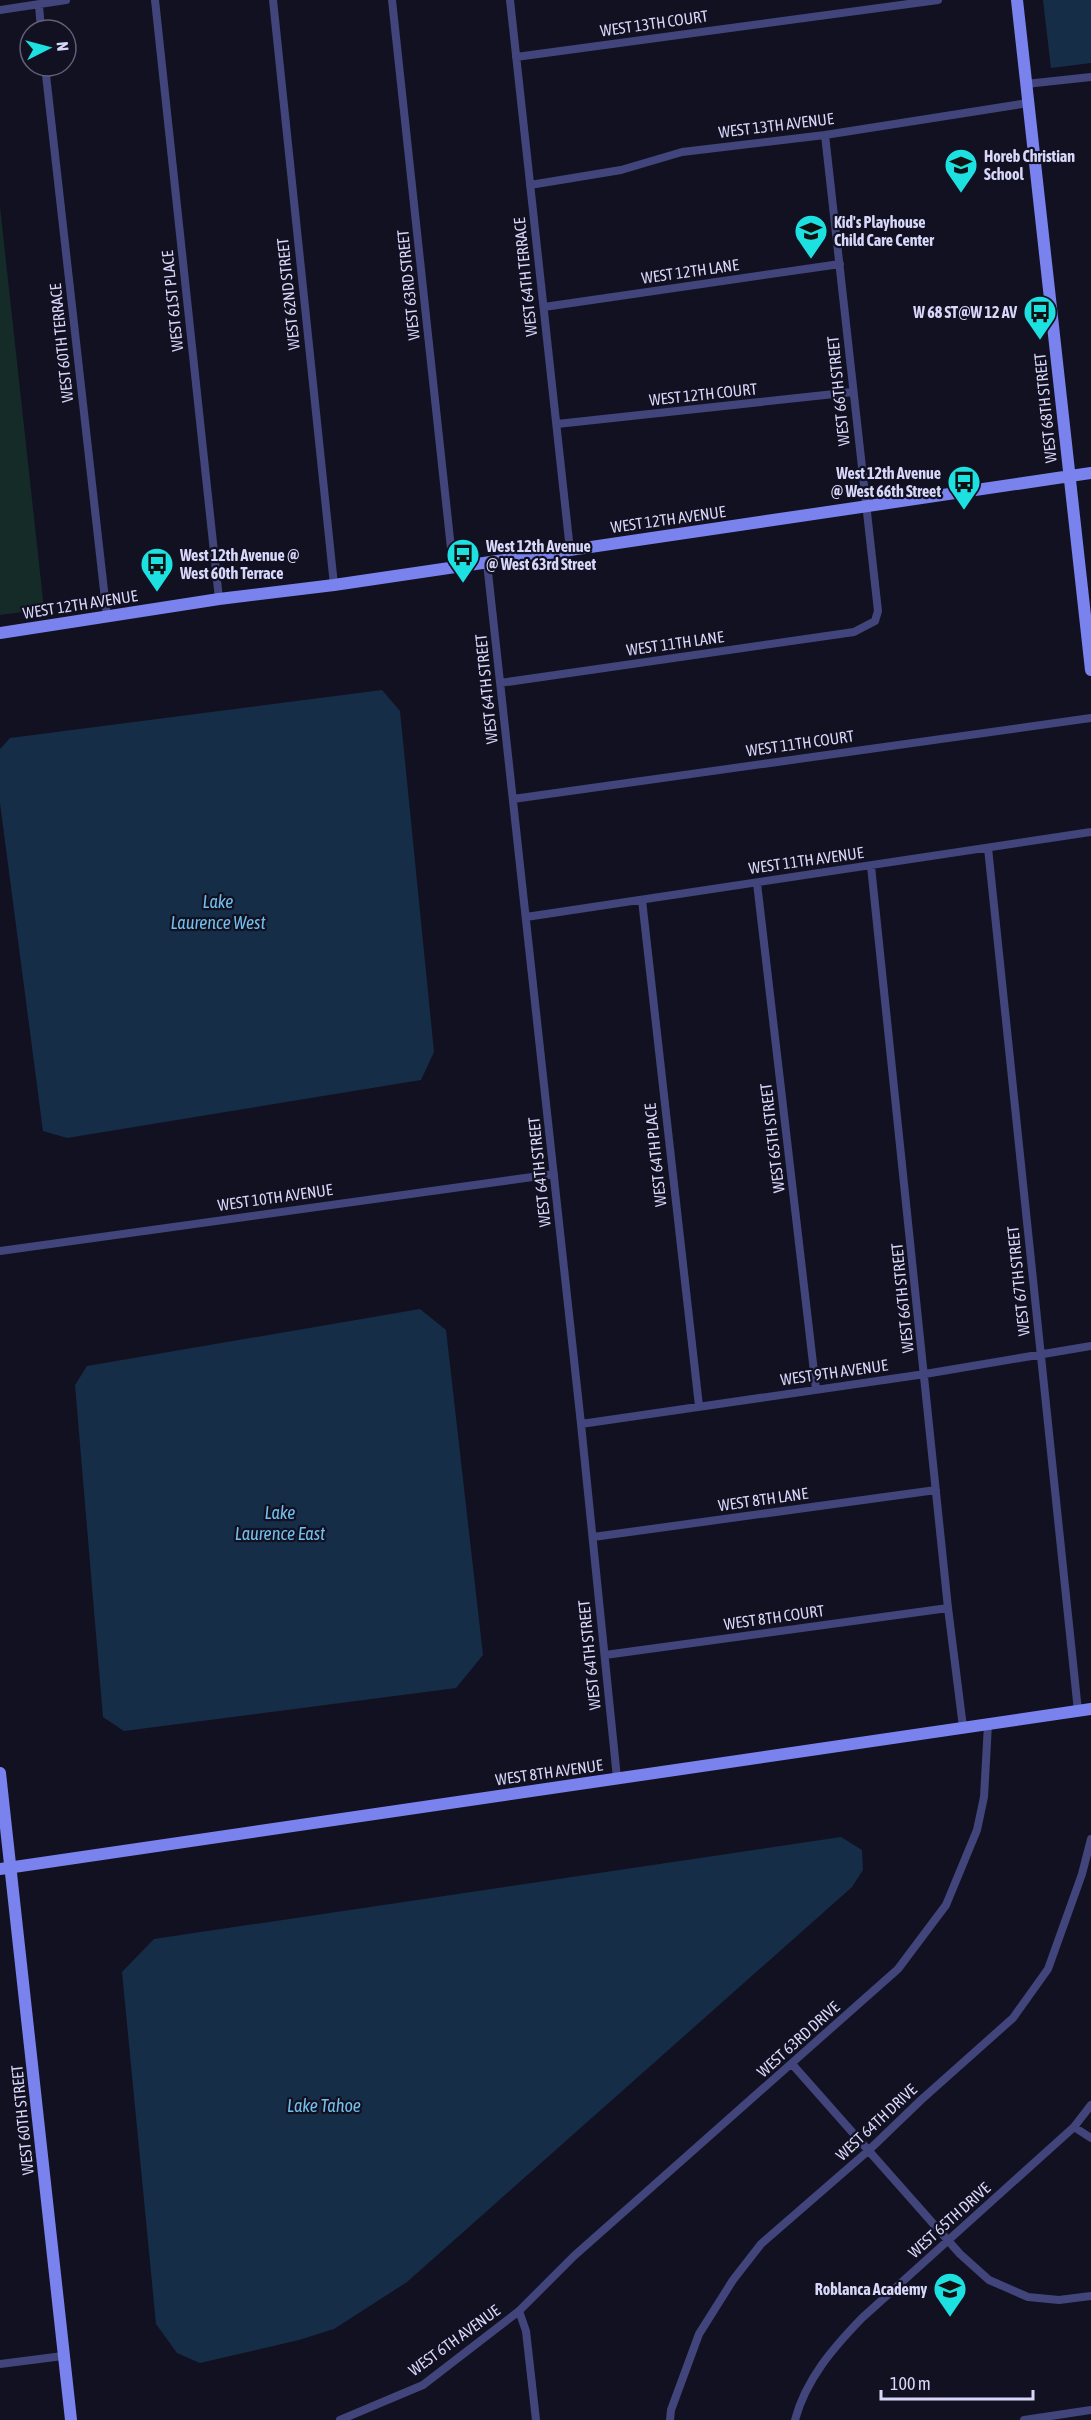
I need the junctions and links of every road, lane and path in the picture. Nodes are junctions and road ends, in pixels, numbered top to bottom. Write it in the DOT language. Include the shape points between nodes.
graph roads {
  1 [pos="66,0"];
  2 [pos="156,0"];
  3 [pos="273,0"];
  4 [pos="392,0"];
  5 [pos="510,0"];
  6 [pos="938,0"];
  7 [pos="1017,0"];
  8 [pos="39,5"];
  9 [pos="0,10"];
  10 [pos="40,18"];
  11 [pos="516,57"];
  12 [pos="1091,77"];
  13 [pos="46,78"];
  14 [pos="1026,84"];
  15 [pos="1028,103"];
  16 [pos="825,135"];
  17 [pos="530,185"];
  18 [pos="840,264"];
  19 [pos="544,307"];
  20 [pos="853,392"];
  21 [pos="557,424"];
  22 [pos="1091,473"];
  23 [pos="1069,476"];
  24 [pos="866,506"];
  25 [pos="570,550"];
  26 [pos="487,562"];
  27 [pos="453,567"];
  28 [pos="334,585"];
  29 [pos="219,599"];
  30 [pos="107,617"];
  31 [pos="854,632"];
  32 [pos="0,633"];
  33 [pos="1091,669"];
  34 [pos="500,683"];
  35 [pos="1091,718"];
  36 [pos="513,799"];
  37 [pos="1091,832"];
  38 [pos="988,848"];
  39 [pos="871,866"];
  40 [pos="757,883"];
  41 [pos="642,900"];
  42 [pos="526,916"];
  43 [pos="554,1174"];
  44 [pos="0,1251"];
  45 [pos="1091,1346"];
  46 [pos="1040,1353"];
  47 [pos="925,1374"];
  48 [pos="816,1389"];
  49 [pos="699,1406"];
  50 [pos="581,1424"];
  51 [pos="936,1490"];
  52 [pos="593,1537"];
  53 [pos="948,1608"];
  54 [pos="604,1655"];
  55 [pos="1085,1710"];
  56 [pos="988,1724"];
  57 [pos="963,1727"];
  58 [pos="0,1773"];
  59 [pos="617,1778"];
  60 [pos="1091,1839"];
  61 [pos="6,1868"];
  62 [pos="792,2064"];
  63 [pos="1091,2105"];
  64 [pos="1074,2127"];
  65 [pos="1091,2138"];
  66 [pos="868,2151"];
  67 [pos="950,2240"];
  68 [pos="1091,2296"];
  69 [pos="519,2311"];
  70 [pos="63,2356"];
  71 [pos="0,2364"];
  72 [pos="1091,2410"];
  73 [pos="1033,2419"];
  74 [pos="71,2420"];
  75 [pos="340,2420"];
  76 [pos="536,2420"];
  77 [pos="670,2420"];
  78 [pos="795,2420"];
  79 [pos="1024,2420"];
  1 -- 8 [label="street"];
  2 -- 29 [label="street, WEST 61ST PLACE"];
  3 -- 28 [label="street, WEST 62ND STREET"];
  4 -- 27 [label="street, WEST 63RD STREET"];
  5 -- 11 [label="street, WEST 64TH TERRACE"];
  6 -- 11 [label="street, WEST 13TH COURT"];
  7 -- 14 [label="main road, WEST 68TH STREET"];
  8 -- 9 [label="street"];
  8 -- 10 [label="street"];
  11 -- 17 [label="street, WEST 64TH TERRACE"];
  12 -- 14 [label="street"];
  13 -- 30 [label="street, WEST 60TH TERRACE"];
  14 -- 15 [label="main road, WEST 68TH STREET"];
  15 -- 16 [label="street, WEST 13TH AVENUE"];
  15 -- 23 [label="main road, WEST 68TH STREET"];
  16 -- 17 [label="street, WEST 13TH AVENUE" via="682,152 621,170"];
  16 -- 18 [label="street, WEST 66TH STREET"];
  17 -- 19 [label="street, WEST 64TH TERRACE"];
  18 -- 19 [label="street, WEST 12TH LANE"];
  18 -- 20 [label="street, WEST 66TH STREET"];
  19 -- 21 [label="street, WEST 64TH TERRACE"];
  20 -- 21 [label="street, WEST 12TH COURT"];
  20 -- 24 [label="street, WEST 66TH STREET"];
  21 -- 25 [label="street, WEST 64TH TERRACE"];
  22 -- 23 [label="main road, WEST 12TH AVENUE"];
  23 -- 24 [label="main road, WEST 12TH AVENUE"];
  23 -- 33 [label="main road, WEST 68TH STREET"];
  24 -- 25 [label="main road, WEST 12TH AVENUE"];
  24 -- 31 [label="street, WEST 66TH STREET" via="878,611 875,621"];
  25 -- 26 [label="main road, WEST 12TH AVENUE"];
  26 -- 27 [label="main road, WEST 12TH AVENUE"];
  26 -- 34 [label="street, WEST 64TH STREET"];
  27 -- 28 [label="main road, WEST 12TH AVENUE"];
  28 -- 29 [label="main road, WEST 12TH AVENUE"];
  29 -- 30 [label="main road, WEST 12TH AVENUE"];
  30 -- 32 [label="main road, WEST 12TH AVENUE"];
  31 -- 34 [label="street, WEST 11TH LANE"];
  34 -- 36 [label="street, WEST 64TH STREET"];
  35 -- 36 [label="street, WEST 11TH COURT"];
  36 -- 42 [label="street, WEST 64TH STREET"];
  37 -- 38 [label="street, WEST 11TH AVENUE"];
  38 -- 39 [label="street, WEST 11TH AVENUE"];
  38 -- 46 [label="street, WEST 67TH STREET"];
  39 -- 40 [label="street, WEST 11TH AVENUE"];
  39 -- 47 [label="street, WEST 66TH STREET"];
  40 -- 41 [label="street, WEST 11TH AVENUE"];
  40 -- 48 [label="street, WEST 65TH STREET"];
  41 -- 42 [label="street, WEST 11TH AVENUE"];
  41 -- 49 [label="street, WEST 64TH PLACE"];
  42 -- 43 [label="street, WEST 64TH STREET"];
  43 -- 44 [label="street, WEST 10TH AVENUE"];
  43 -- 50 [label="street, WEST 64TH STREET"];
  45 -- 46 [label="street, WEST 9TH AVENUE"];
  46 -- 47 [label="street, WEST 9TH AVENUE"];
  46 -- 55 [label="street, WEST 67TH STREET"];
  47 -- 48 [label="street, WEST 9TH AVENUE"];
  47 -- 51 [label="street, WEST 66TH STREET"];
  48 -- 49 [label="street, WEST 9TH AVENUE"];
  49 -- 50 [label="street, WEST 9TH AVENUE"];
  50 -- 52 [label="street, WEST 64TH STREET"];
  51 -- 52 [label="street, WEST 8TH LANE"];
  51 -- 53 [label="street, WEST 66TH STREET"];
  52 -- 54 [label="street, WEST 64TH STREET"];
  53 -- 54 [label="street, WEST 8TH COURT"];
  53 -- 57 [label="street, WEST 66TH STREET"];
  54 -- 59 [label="street, WEST 64TH STREET"];
  55 -- 56 [label="main road, WEST 8TH AVENUE"];
  56 -- 57 [label="main road, WEST 8TH AVENUE"];
  56 -- 62 [label="street, WEST 63RD DRIVE" via="984,1797 977,1830 946,1905 898,1969"];
  57 -- 59 [label="main road, WEST 8TH AVENUE"];
  58 -- 61 [label="main road, WEST 60TH STREET"];
  59 -- 61 [label="main road, WEST 8TH AVENUE"];
  60 -- 66 [label="street, WEST 64TH DRIVE" via="1048,1969 1013,2018"];
  61 -- 70 [label="main road, WEST 60TH STREET"];
  62 -- 66 [label="street"];
  62 -- 69 [label="street, WEST 63RD DRIVE" via="574,2256"];
  63 -- 64 [label="street, WEST 65TH DRIVE"];
  64 -- 65 [label="street"];
  64 -- 67 [label="street, WEST 65TH DRIVE"];
  66 -- 67 [label="street"];
  66 -- 77 [label="street, WEST 64TH DRIVE" via="761,2244 733,2280 699,2334"];
  67 -- 68 [label="street" via="988,2280 1028,2297 1059,2300"];
  67 -- 78 [label="street, WEST 65TH DRIVE" via="832,2349 810,2384"];
  69 -- 75 [label="street, WEST 6TH AVENUE" via="423,2385"];
  69 -- 76 [label="street" via="526,2331"];
  70 -- 71 [label="street"];
  70 -- 74 [label="main road, WEST 60TH STREET"];
  72 -- 73 [label="street"];
  73 -- 79 [label="street"];
}
